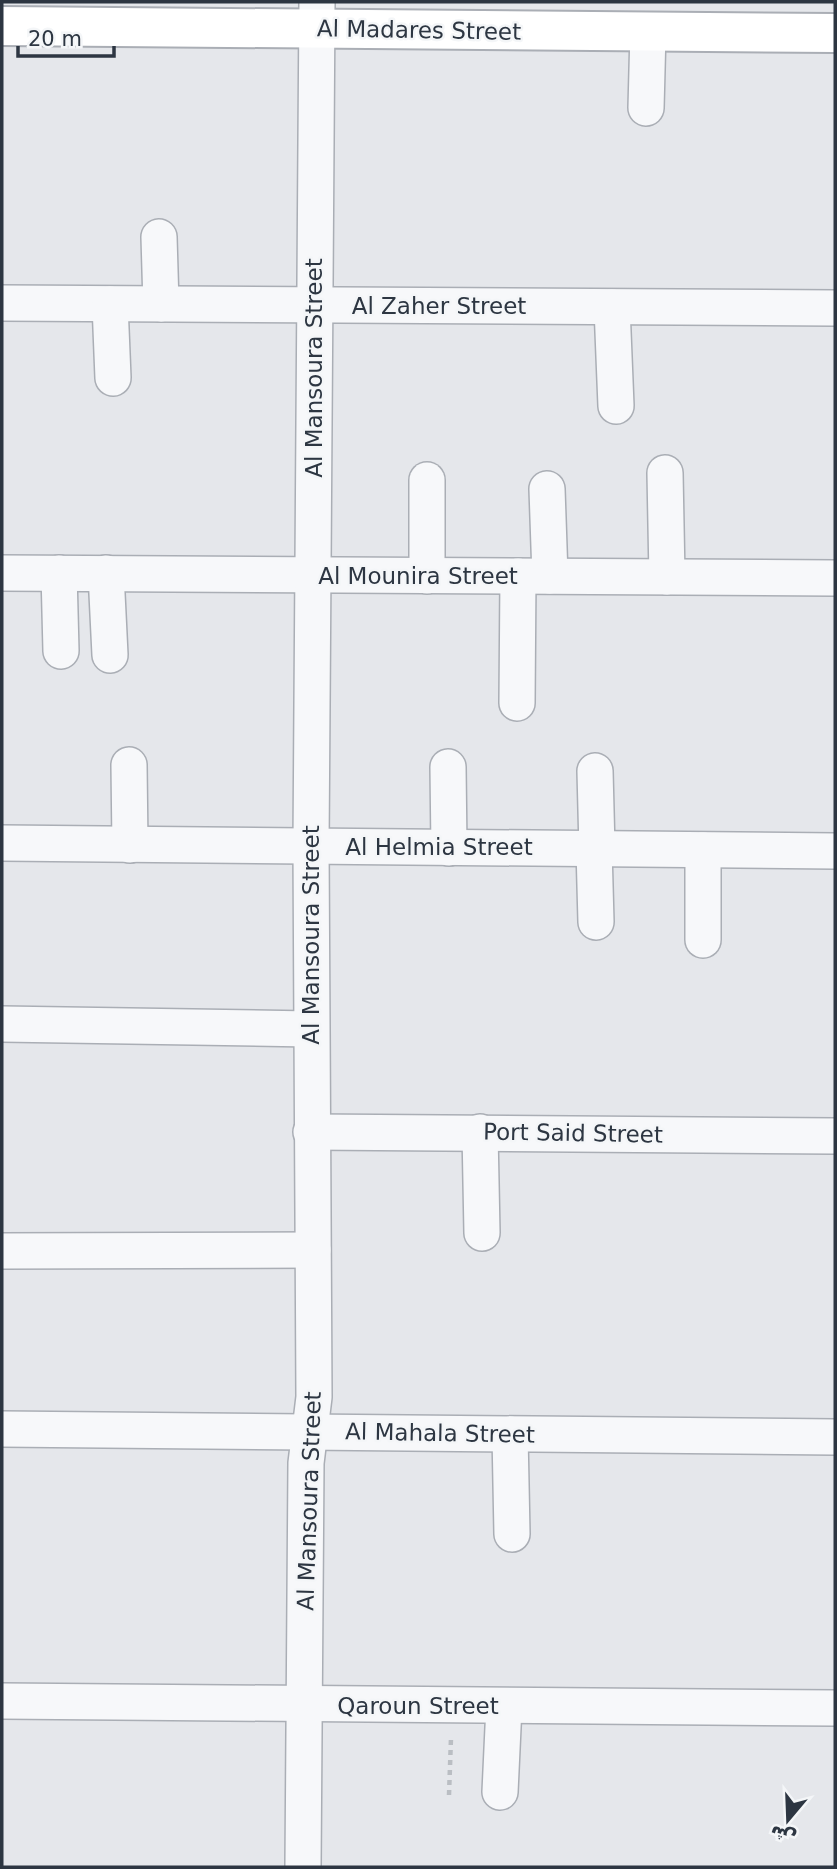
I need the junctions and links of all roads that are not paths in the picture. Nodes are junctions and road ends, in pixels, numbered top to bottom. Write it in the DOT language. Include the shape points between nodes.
graph roads {
  1 [pos="317,15"];
  2 [pos="2,26"];
  3 [pos="648,32"];
  4 [pos="835,33"];
  5 [pos="646,108"];
  6 [pos="159,237"];
  7 [pos="2,303"];
  8 [pos="110,304"];
  9 [pos="161,304"];
  10 [pos="314,306"];
  11 [pos="612,307"];
  12 [pos="835,308"];
  13 [pos="113,378"];
  14 [pos="616,406"];
  15 [pos="665,473"];
  16 [pos="427,480"];
  17 [pos="547,489"];
  18 [pos="2,573"];
  19 [pos="59,573"];
  20 [pos="106,573"];
  21 [pos="313,575"];
  22 [pos="427,576"];
  23 [pos="534,576"];
  24 [pos="667,577"];
  25 [pos="835,578"];
  26 [pos="61,651"];
  27 [pos="110,655"];
  28 [pos="517,703"];
  29 [pos="129,765"];
  30 [pos="448,767"];
  31 [pos="595,771"];
  32 [pos="2,843"];
  33 [pos="130,845"];
  34 [pos="311,846"];
  35 [pos="449,848"];
  36 [pos="596,849"];
  37 [pos="703,850"];
  38 [pos="835,851"];
  39 [pos="596,922"];
  40 [pos="702,940"];
  41 [pos="2,1024"];
  42 [pos="311,1029"];
  43 [pos="311,1132"];
  44 [pos="480,1132"];
  45 [pos="835,1136"];
  46 [pos="482,1233"];
  47 [pos="313,1250"];
  48 [pos="2,1251"];
  49 [pos="2,1429"];
  50 [pos="310,1432"];
  51 [pos="510,1434"];
  52 [pos="835,1437"];
  53 [pos="512,1534"];
  54 [pos="2,1701"];
  55 [pos="304,1705"];
  56 [pos="504,1706"];
  57 [pos="835,1708"];
  58 [pos="500,1792"];
  59 [pos="303,1867"];
  1 -- 2 [label="main road, Al Madares Street"];
  1 -- 3 [label="main road, Al Madares Street"];
  1 -- 10 [label="street, Al Mansoura Street"];
  3 -- 4 [label="main road, Al Madares Street"];
  3 -- 5 [label="street"];
  6 -- 9 [label="street"];
  7 -- 8 [label="street, Al Zaher Street"];
  8 -- 9 [label="street, Al Zaher Street"];
  8 -- 13 [label="street"];
  9 -- 10 [label="street, Al Zaher Street"];
  10 -- 11 [label="street, Al Zaher Street"];
  10 -- 21 [label="street, Al Mansoura Street"];
  11 -- 12 [label="street, Al Zaher Street"];
  11 -- 14 [label="street"];
  15 -- 24 [label="street"];
  16 -- 22 [label="street"];
  17 -- 23 [label="street"];
  18 -- 19 [label="street, Al Mounira Street"];
  19 -- 20 [label="street, Al Mounira Street"];
  19 -- 26 [label="street"];
  20 -- 21 [label="street, Al Mounira Street"];
  20 -- 27 [label="street"];
  21 -- 22 [label="street, Al Mounira Street"];
  21 -- 34 [label="street, Al Mansoura Street"];
  22 -- 23 [label="street, Al Mounira Street"];
  23 -- 24 [label="street, Al Mounira Street"];
  23 -- 28 [label="street"];
  24 -- 25 [label="street, Al Mounira Street"];
  29 -- 33 [label="street"];
  30 -- 35 [label="street"];
  31 -- 36 [label="street"];
  32 -- 33 [label="street, Al Helmia Street"];
  33 -- 34 [label="street, Al Helmia Street"];
  34 -- 35 [label="street, Al Helmia Street"];
  34 -- 42 [label="street, Al Mansoura Street"];
  35 -- 36 [label="street, Al Helmia Street"];
  36 -- 37 [label="street, Al Helmia Street"];
  36 -- 39 [label="street"];
  37 -- 38 [label="street, Al Helmia Street"];
  37 -- 40 [label="street"];
  41 -- 42 [label="street"];
  42 -- 43 [label="street, Al Mansoura Street"];
  43 -- 44 [label="street, Port Said Street"];
  43 -- 47 [label="street, Al Mansoura Street"];
  44 -- 45 [label="street, Port Said Street"];
  44 -- 46 [label="street"];
  47 -- 48 [label="street"];
  47 -- 50 [label="street, Al Mansoura Street"];
  49 -- 50 [label="street, Al Mahala Street"];
  50 -- 51 [label="street, Al Mahala Street"];
  50 -- 55 [label="street, Al Mansoura Street"];
  51 -- 52 [label="street, Al Mahala Street"];
  51 -- 53 [label="street"];
  54 -- 55 [label="street, Qaroun Street"];
  55 -- 56 [label="street, Qaroun Street"];
  55 -- 59 [label="street, Al Mansoura Street"];
  56 -- 57 [label="street, Qaroun Street"];
  56 -- 58 [label="street"];
}
